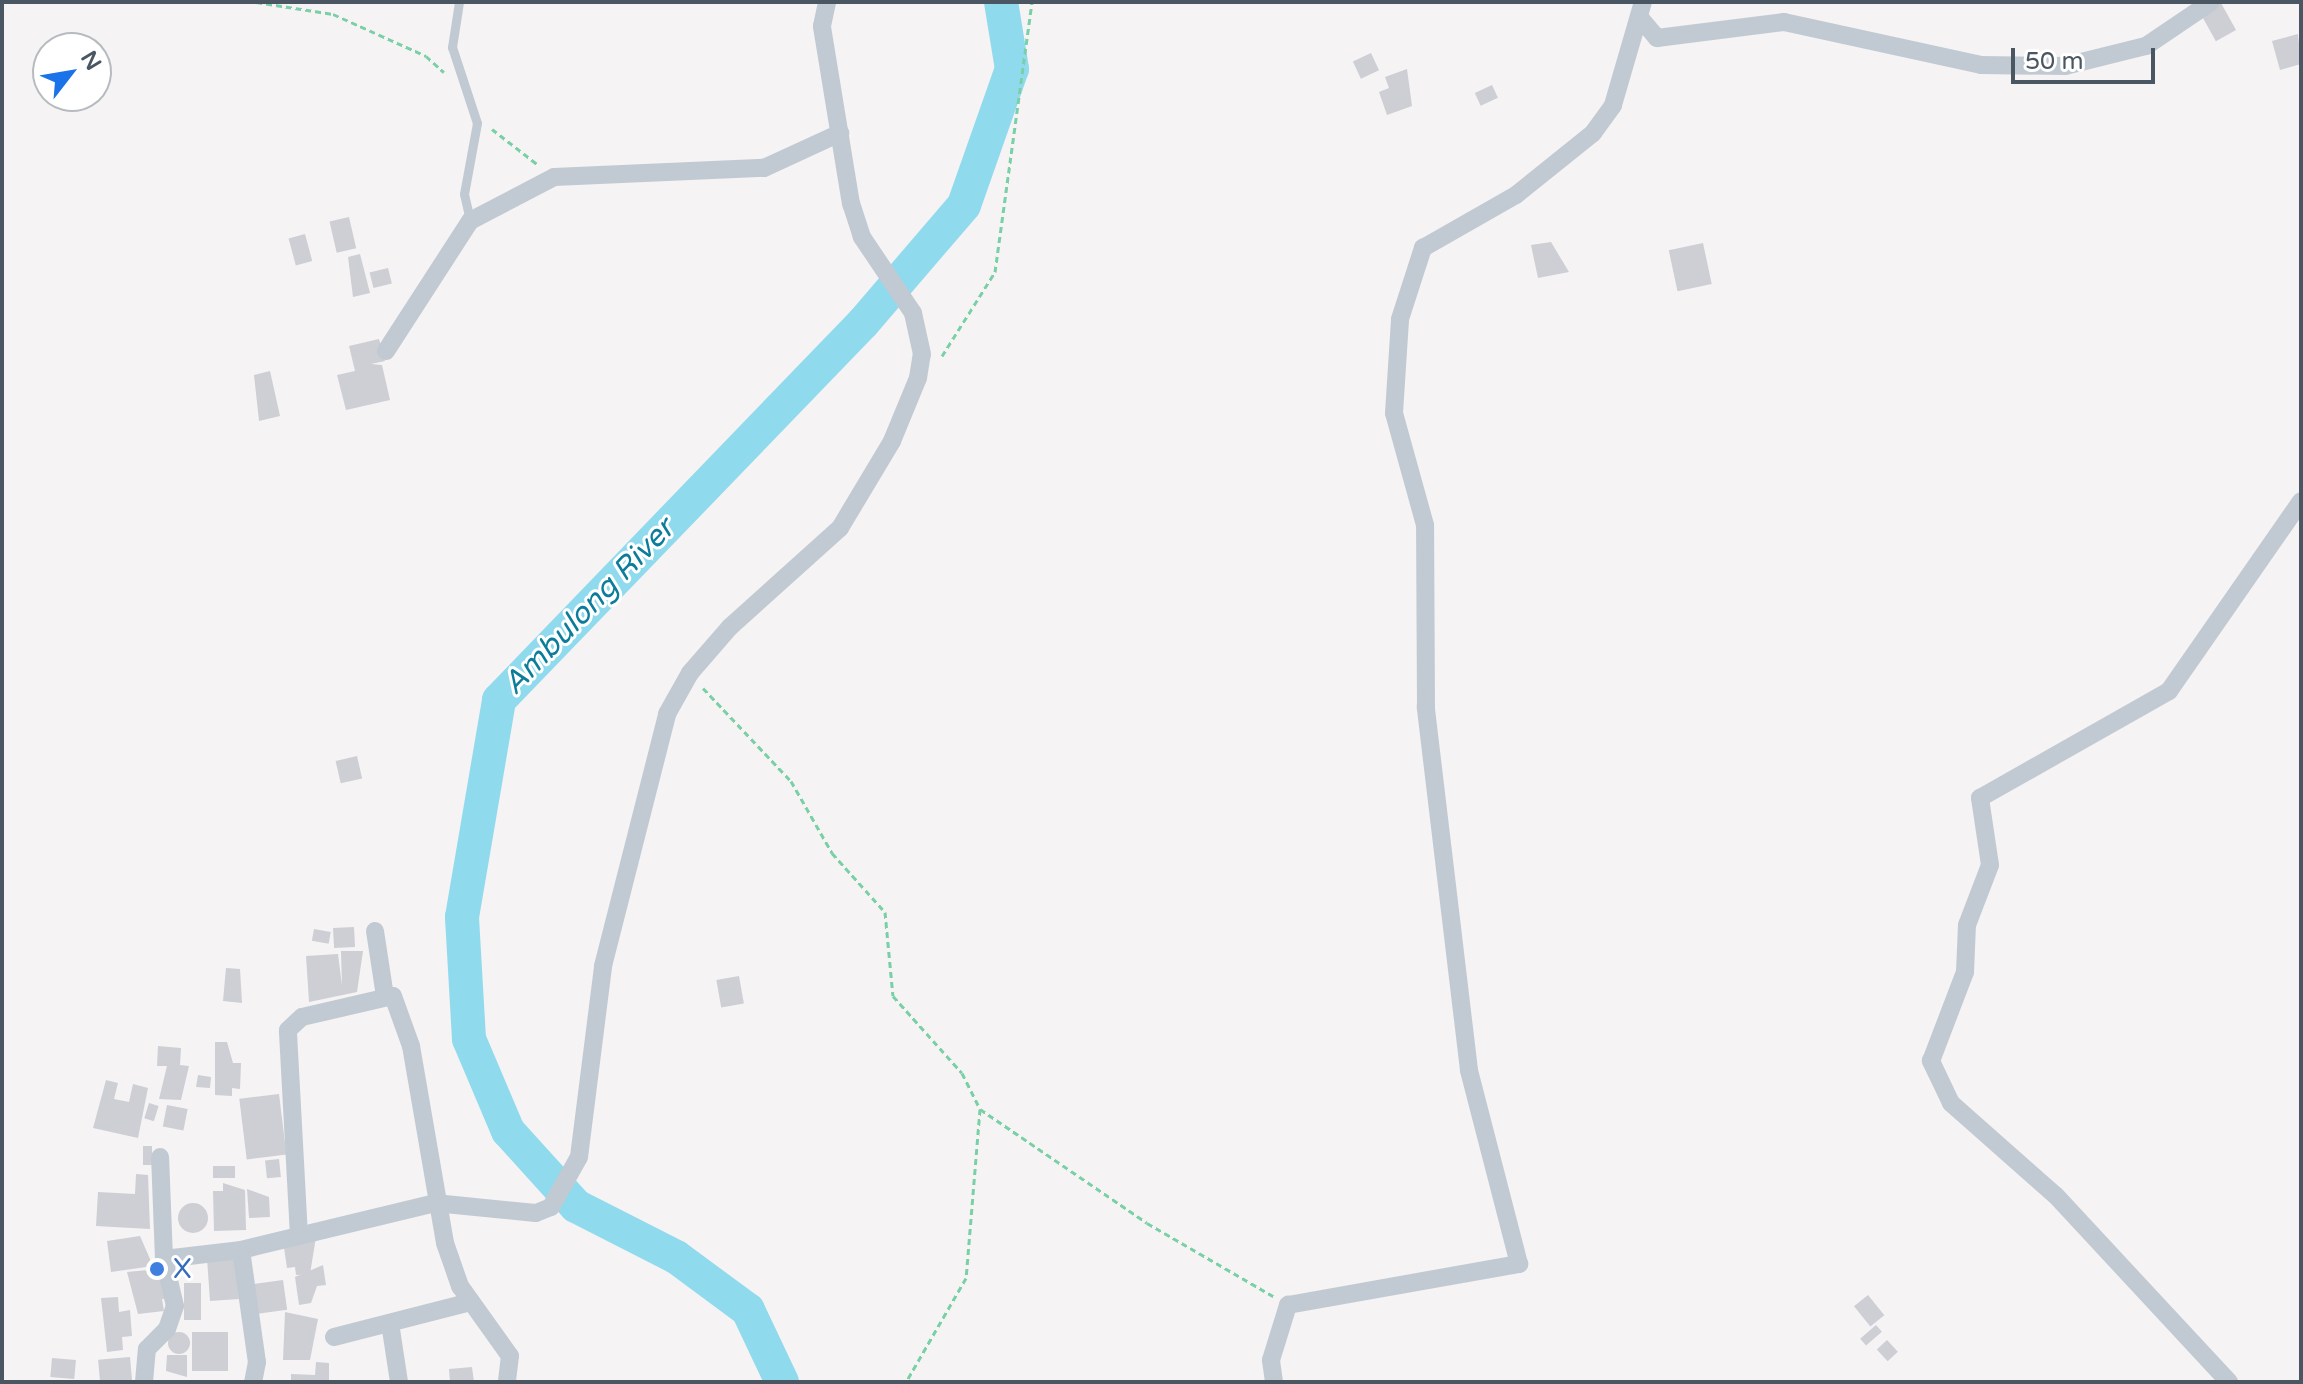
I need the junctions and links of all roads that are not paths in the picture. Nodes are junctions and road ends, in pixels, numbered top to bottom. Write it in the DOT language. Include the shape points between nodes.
graph roads {
  1 [pos="459,2"];
  2 [pos="827,2"];
  3 [pos="2211,2"];
  4 [pos="1642,10"];
  5 [pos="840,133"];
  6 [pos="470,221"];
  7 [pos="386,351"];
  8 [pos="2301,501"];
  9 [pos="375,931"];
  10 [pos="385,996"];
  11 [pos="160,1157"];
  12 [pos="435,1203"];
  13 [pos="299,1236"];
  14 [pos="241,1250"];
  15 [pos="164,1259"];
  16 [pos="470,1302"];
  17 [pos="390,1323"];
  18 [pos="334,1337"];
  19 [pos="144,1382"];
  20 [pos="253,1382"];
  21 [pos="399,1382"];
  22 [pos="507,1382"];
  23 [pos="1274,1382"];
  24 [pos="2229,1382"];
  1 -- 6 [label="lane" via="452,47 473,97 477,123 464,194"];
  2 -- 5 [label="street" via="822,26"];
  3 -- 4 [label="street" via="2146,46 2065,66 1981,65 1784,22 1657,38"];
  4 -- 23 [label="street" via="1613,105 1593,133 1516,195 1423,248 1400,319 1394,413 1425,525 1426,707 1469,1070 1519,1264 1288,1305 1271,1360"];
  5 -- 6 [label="street" via="764,168 554,177"];
  5 -- 12 [label="street" via="862,237 919,331 918,378 892,441 840,528 690,673 655,753 603,966 578,1159 551,1207 524,1215"];
  6 -- 7 [label="street"];
  8 -- 24 [label="street" via="2169,691 1980,798 1990,865 1967,925 1965,972 1931,1061 1951,1103 2055,1195"];
  9 -- 10 [label="street"];
  10 -- 12 [label="street" via="400,1004 411,1046"];
  10 -- 13 [label="street" via="302,1017 288,1030"];
  11 -- 15 [label="street"];
  12 -- 13 [label="street"];
  12 -- 16 [label="street"];
  13 -- 14 [label="street"];
  14 -- 15 [label="street"];
  14 -- 20 [label="street" via="257,1362"];
  15 -- 19 [label="street" via="175,1306 167,1329 147,1349"];
  16 -- 17 [label="street"];
  16 -- 22 [label="street" via="510,1356"];
  17 -- 18 [label="street"];
  17 -- 21 [label="street"];
}
